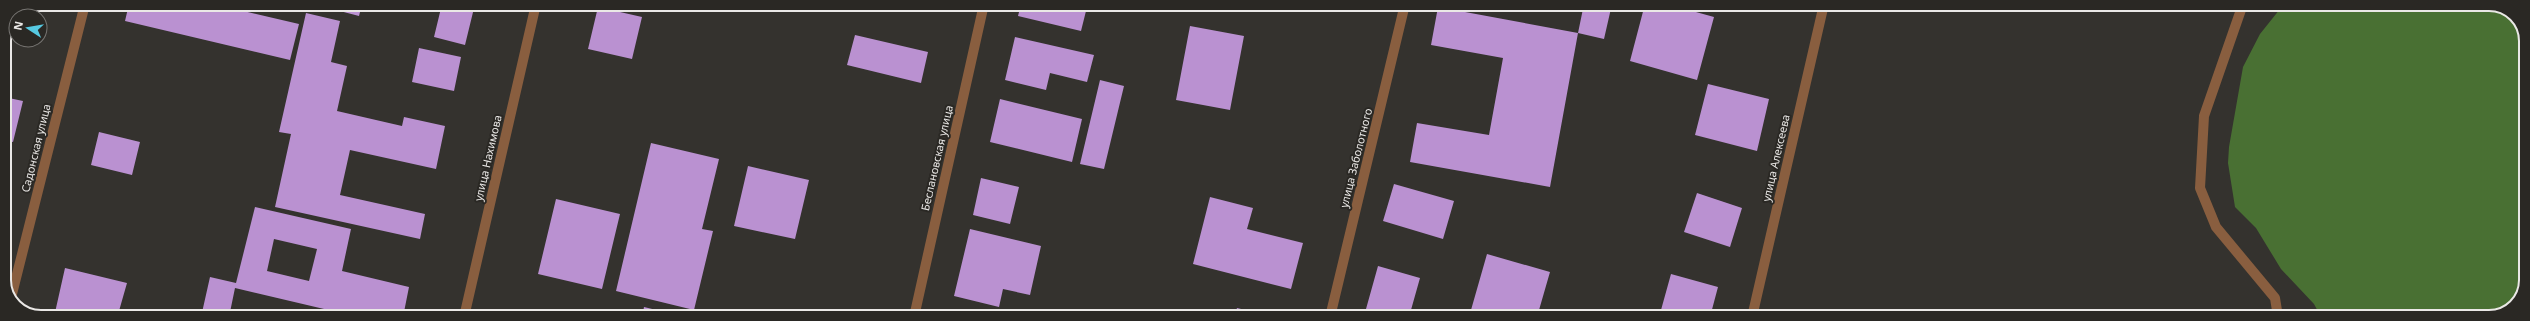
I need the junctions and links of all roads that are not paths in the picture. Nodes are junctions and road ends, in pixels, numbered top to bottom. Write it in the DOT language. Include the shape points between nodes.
graph roads {
  1 [pos="83,11"];
  2 [pos="534,11"];
  3 [pos="982,11"];
  4 [pos="1403,11"];
  5 [pos="1822,11"];
  6 [pos="2241,11"];
  7 [pos="13,290"];
  8 [pos="466,310"];
  9 [pos="916,310"];
  10 [pos="1332,310"];
  11 [pos="1754,310"];
  12 [pos="2277,310"];
  1 -- 7 [label="street, Садонская улица"];
  2 -- 8 [label="street, улица Нахимова"];
  3 -- 9 [label="street, Беслановская улица"];
  4 -- 10 [label="street, улица Заболотного"];
  5 -- 11 [label="street, улица Алексеева"];
  6 -- 12 [label="street" via="2204,116 2200,188 2216,227 2275,298"];
}
